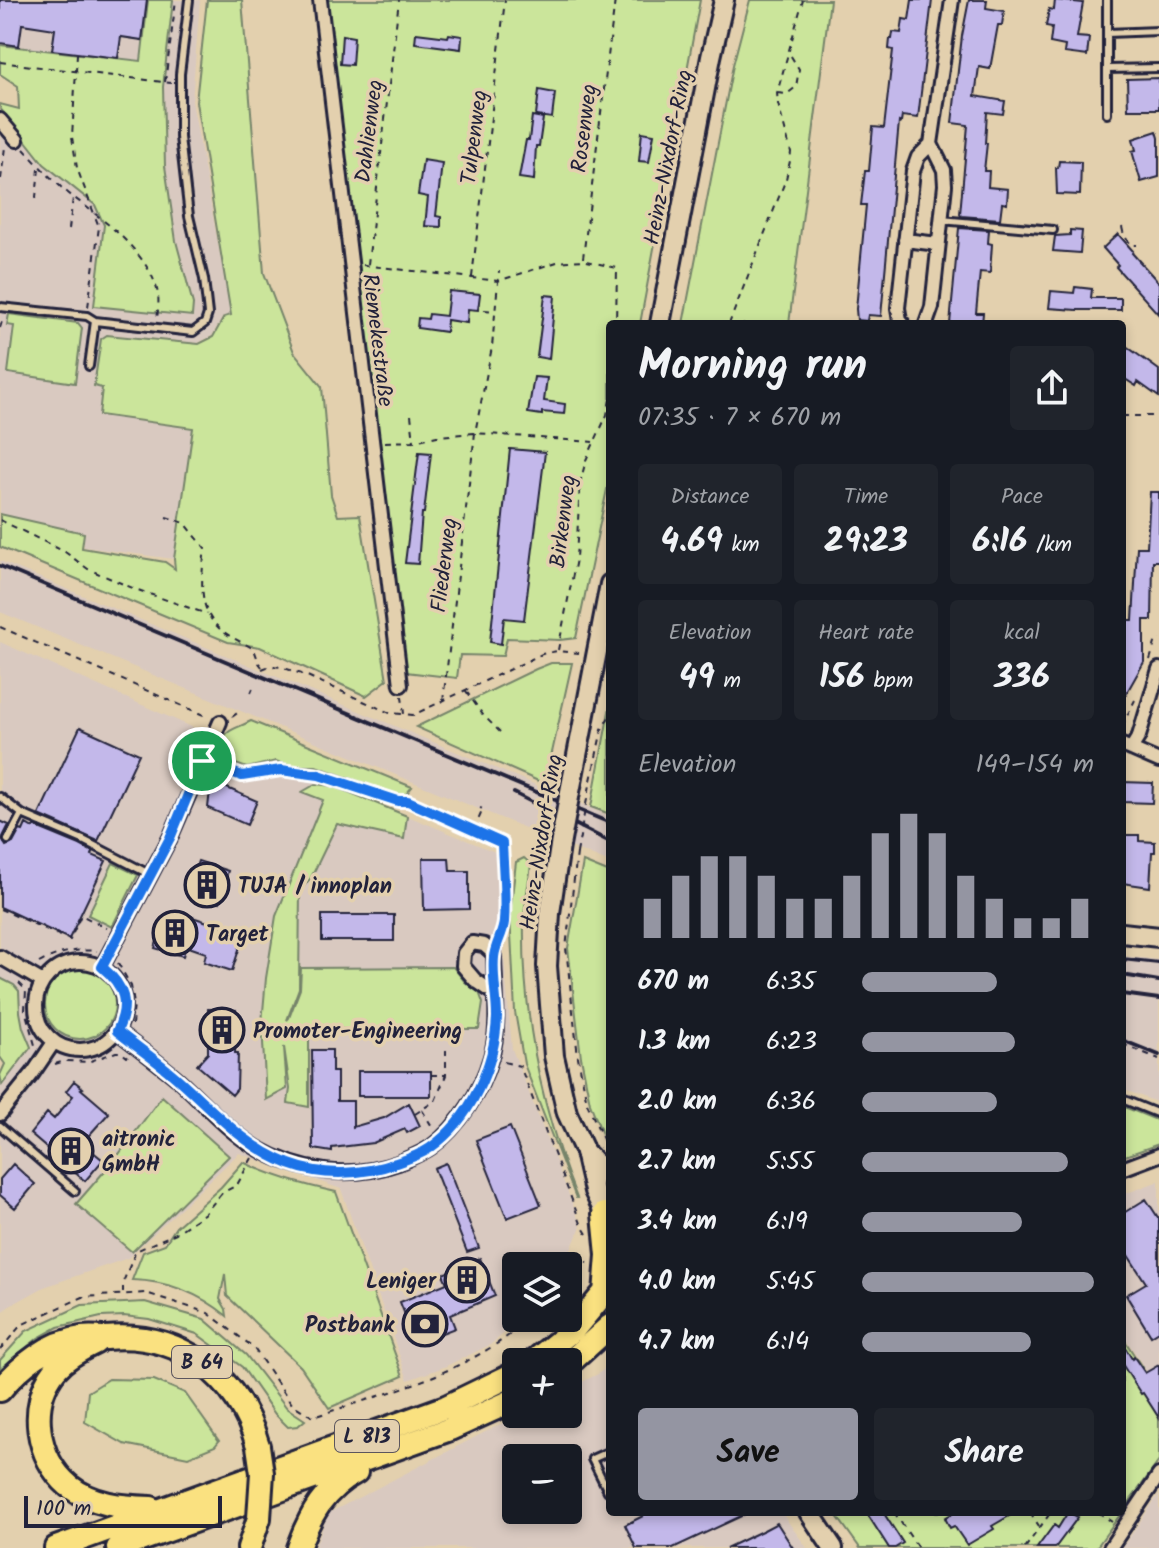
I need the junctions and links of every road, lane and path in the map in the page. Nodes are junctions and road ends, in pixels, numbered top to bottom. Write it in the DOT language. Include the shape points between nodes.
graph roads {
  1 [pos="176,0"];
  2 [pos="189,0"];
  3 [pos="320,0"];
  4 [pos="399,0"];
  5 [pos="505,0"];
  6 [pos="615,0"];
  7 [pos="724,0"];
  8 [pos="803,0"];
  9 [pos="952,0"];
  10 [pos="1107,0"];
  11 [pos="1159,31"];
  12 [pos="1107,33"];
  13 [pos="788,52"];
  14 [pos="77,54"];
  15 [pos="0,62"];
  16 [pos="1159,68"];
  17 [pos="1107,69"];
  18 [pos="75,72"];
  19 [pos="96,74"];
  20 [pos="96,81"];
  21 [pos="165,83"];
  22 [pos="180,83"];
  23 [pos="777,93"];
  24 [pos="1107,114"];
  25 [pos="7,133"];
  26 [pos="931,144"];
  27 [pos="39,166"];
  28 [pos="1,179"];
  29 [pos="73,196"];
  30 [pos="40,202"];
  31 [pos="92,209"];
  32 [pos="941,220"];
  33 [pos="1122,227"];
  34 [pos="69,229"];
  35 [pos="1053,230"];
  36 [pos="905,240"];
  37 [pos="938,244"];
  38 [pos="1137,245"];
  39 [pos="583,260"];
  40 [pos="350,265"];
  41 [pos="367,265"];
  42 [pos="499,271"];
  43 [pos="472,278"];
  44 [pos="498,281"];
  45 [pos="0,307"];
  46 [pos="484,310"];
  47 [pos="496,311"];
  48 [pos="87,316"];
  49 [pos="3,318"];
  50 [pos="616,320"];
  51 [pos="661,320"];
  52 [pos="731,320"];
  53 [pos="900,320"];
  54 [pos="927,320"];
  55 [pos="95,321"];
  56 [pos="0,328"];
  57 [pos="157,328"];
  58 [pos="89,366"];
  59 [pos="411,415"];
  60 [pos="1126,416"];
  61 [pos="1159,416"];
  62 [pos="606,417"];
  63 [pos="475,433"];
  64 [pos="414,441"];
  65 [pos="594,442"];
  66 [pos="371,443"];
  67 [pos="166,517"];
  68 [pos="0,520"];
  69 [pos="606,611"];
  70 [pos="207,614"];
  71 [pos="0,627"];
  72 [pos="557,651"];
  73 [pos="579,653"];
  74 [pos="1159,669"];
  75 [pos="401,685"];
  76 [pos="253,688"];
  77 [pos="465,690"];
  78 [pos="251,693"];
  79 [pos="443,701"];
  80 [pos="404,715"];
  81 [pos="220,722"];
  82 [pos="606,722"];
  83 [pos="500,732"];
  84 [pos="1127,747"];
  85 [pos="202,761"];
  86 [pos="1159,761"];
  87 [pos="0,797"];
  88 [pos="578,800"];
  89 [pos="480,808"];
  90 [pos="22,814"];
  91 [pos="474,830"];
  92 [pos="8,840"];
  93 [pos="569,850"];
  94 [pos="151,875"];
  95 [pos="0,909"];
  96 [pos="1126,933"];
  97 [pos="119,934"];
  98 [pos="1159,937"];
  99 [pos="109,952"];
  100 [pos="494,954"];
  101 [pos="0,957"];
  102 [pos="102,967"];
  103 [pos="24,972"];
  104 [pos="43,982"];
  105 [pos="494,993"];
  106 [pos="117,1031"];
  107 [pos="54,1042"];
  108 [pos="135,1045"];
  109 [pos="36,1046"];
  110 [pos="1126,1046"];
  111 [pos="446,1050"];
  112 [pos="491,1058"];
  113 [pos="43,1059"];
  114 [pos="1159,1059"];
  115 [pos="431,1075"];
  116 [pos="446,1075"];
  117 [pos="1126,1101"];
  118 [pos="422,1109"];
  119 [pos="0,1114"];
  120 [pos="415,1114"];
  121 [pos="1159,1114"];
  122 [pos="0,1126"];
  123 [pos="439,1140"];
  124 [pos="606,1147"];
  125 [pos="257,1148"];
  126 [pos="585,1152"];
  127 [pos="1159,1155"];
  128 [pos="1126,1167"];
  129 [pos="606,1174"];
  130 [pos="75,1191"];
  131 [pos="606,1217"];
  132 [pos="589,1237"];
  133 [pos="606,1255"];
  134 [pos="582,1265"];
  135 [pos="606,1291"];
  136 [pos="122,1294"];
  137 [pos="512,1332"];
  138 [pos="606,1332"];
  139 [pos="105,1338"];
  140 [pos="550,1348"];
  141 [pos="0,1350"];
  142 [pos="582,1352"];
  143 [pos="502,1380"];
  144 [pos="0,1390"];
  145 [pos="502,1405"];
  146 [pos="404,1446"];
  147 [pos="606,1453"];
  148 [pos="1159,1475"];
  149 [pos="606,1486"];
  150 [pos="215,1491"];
  151 [pos="257,1508"];
  152 [pos="164,1509"];
  153 [pos="812,1516"];
  154 [pos="897,1516"];
  155 [pos="1033,1516"];
  156 [pos="1048,1516"];
  157 [pos="1104,1516"];
  158 [pos="1115,1523"];
  159 [pos="1040,1527"];
  160 [pos="56,1548"];
  161 [pos="118,1548"];
  162 [pos="249,1548"];
  163 [pos="298,1548"];
  164 [pos="833,1548"];
  165 [pos="918,1548"];
  166 [pos="1025,1548"];
  167 [pos="1110,1548"];
  1 -- 21 [label="path"];
  2 -- 22 [label="lane"];
  3 -- 40 [label="street, Riemekestraße"];
  4 -- 41 [label="path, Dahlienweg"];
  5 -- 43 [label="path, Tulpenweg"];
  6 -- 39 [label="path, Rosenweg"];
  7 -- 51 [label="main road, Heinz-Nixdorf-Ring"];
  8 -- 13 [label="path"];
  9 -- 26 [label="street"];
  10 -- 12 [label="lane"];
  11 -- 12 [label="lane"];
  12 -- 17 [label="lane"];
  13 -- 23 [label="path"];
  13 -- 23 [label="path" via="799,69 796,87"];
  14 -- 18 [label="path"];
  15 -- 18 [label="path"];
  16 -- 17 [label="lane"];
  17 -- 24 [label="lane"];
  18 -- 19 [label="path"];
  18 -- 31 [label="path" via="72,137"];
  19 -- 20 [label="path"];
  19 -- 21 [label="path"];
  21 -- 22 [label="path"];
  22 -- 57 [label="lane" via="189,216 208,314 193,332"];
  23 -- 52 [label="path" via="790,161"];
  25 -- 27 [label="path"];
  25 -- 28 [label="path"];
  26 -- 32 [label="street" via="944,170"];
  26 -- 36 [label="street" via="913,171"];
  27 -- 29 [label="path"];
  27 -- 30 [label="path"];
  29 -- 31 [label="path"];
  29 -- 34 [label="path"];
  31 -- 48 [label="path" via="99,227"];
  31 -- 57 [label="path" via="142,258 159,297"];
  32 -- 35 [label="lane"];
  32 -- 37 [label="street"];
  33 -- 38 [label="path" via="1124,236"];
  36 -- 37 [label="street"];
  36 -- 53 [label="street"];
  37 -- 54 [label="street"];
  39 -- 44 [label="path" via="557,262"];
  39 -- 50 [label="path" via="617,268"];
  40 -- 41 [label="path"];
  40 -- 66 [label="street, Riemekestraße"];
  41 -- 43 [label="path"];
  42 -- 44 [label="path, Fliederweg"];
  43 -- 44 [label="path"];
  44 -- 47 [label="path, Fliederweg"];
  45 -- 48 [label="lane"];
  46 -- 47 [label="path"];
  47 -- 63 [label="path, Fliederweg"];
  48 -- 55 [label="lane"];
  49 -- 56 [label="path"];
  55 -- 57 [label="lane"];
  55 -- 58 [label="lane"];
  59 -- 64 [label="path"];
  60 -- 61 [label="path"];
  62 -- 65 [label="path, Birkenweg"];
  63 -- 64 [label="path"];
  63 -- 65 [label="path"];
  63 -- 79 [label="path, Fliederweg"];
  64 -- 66 [label="path"];
  65 -- 72 [label="path, Birkenweg" via="580,483 576,559"];
  66 -- 75 [label="street, Riemekestraße"];
  67 -- 70 [label="path" via="185,523 205,548"];
  68 -- 70 [label="path" via="88,569"];
  69 -- 88 [label="main road, Heinz-Nixdorf-Ring"];
  70 -- 80 [label="path" via="218,628 254,649 263,669 281,667"];
  71 -- 81 [label="path"];
  72 -- 73 [label="path"];
  72 -- 77 [label="path"];
  74 -- 84 [label="street" via="1139,736"];
  75 -- 80 [label="path"];
  76 -- 78 [label="path"];
  77 -- 79 [label="path"];
  77 -- 83 [label="path"];
  79 -- 80 [label="path"];
  81 -- 85 [label="street"];
  82 -- 88 [label="path"];
  84 -- 86 [label="street"];
  85 -- 91 [label="path" via="242,776 281,770 319,775 408,801"];
  85 -- 94 [label="street"];
  87 -- 90 [label="lane"];
  88 -- 93 [label="main road, Heinz-Nixdorf-Ring, bridge"];
  88 -- 93 [label="path, bridge"];
  89 -- 91 [label="path"];
  90 -- 92 [label="lane"];
  90 -- 94 [label="lane"];
  91 -- 100 [label="path" via="502,843 504,924"];
  93 -- 124 [label="path" via="566,948 578,1057 587,1103"];
  93 -- 126 [label="main road, Heinz-Nixdorf-Ring" via="550,913 547,966 554,1056 567,1113"];
  94 -- 97 [label="street"];
  95 -- 97 [label="path" via="70,940 81,915"];
  96 -- 98 [label="main road"];
  97 -- 99 [label="street"];
  99 -- 102 [label="street"];
  99 -- 103 [label="path" via="74,950 30,962"];
  99 -- 108 [label="path" via="119,957 131,986 133,1029 141,1037"];
  100 -- 105 [label="street"];
  100 -- 105 [label="street" via="472,943 463,966"];
  101 -- 103 [label="street"];
  102 -- 104 [label="street" via="76,961"];
  102 -- 106 [label="street" via="121,988 125,1003"];
  103 -- 104 [label="street"];
  103 -- 109 [label="path" via="18,982 26,990 25,1010"];
  104 -- 107 [label="street" via="37,994 38,1021"];
  105 -- 112 [label="street" via="497,1018"];
  106 -- 107 [label="street" via="95,1048 67,1048"];
  106 -- 108 [label="street"];
  107 -- 113 [label="street"];
  108 -- 113 [label="path" via="127,1057 116,1052 53,1066"];
  108 -- 125 [label="street"];
  110 -- 114 [label="path"];
  111 -- 116 [label="path"];
  112 -- 123 [label="street" via="474,1098"];
  112 -- 132 [label="path" via="520,1066"];
  113 -- 119 [label="street"];
  115 -- 116 [label="path"];
  116 -- 118 [label="path" via="435,1101"];
  117 -- 121 [label="lane"];
  118 -- 120 [label="path"];
  118 -- 123 [label="path"];
  122 -- 130 [label="lane"];
  123 -- 125 [label="street" via="403,1161 358,1172 314,1171"];
  125 -- 136 [label="path" via="237,1185 205,1213 136,1251"];
  126 -- 129 [label="main road, Heinz-Nixdorf-Ring"];
  126 -- 131 [label="main road, Heinz-Nixdorf-Ring"];
  127 -- 128 [label="street"];
  133 -- 134 [label="path"];
  135 -- 140 [label="highway"];
  136 -- 137 [label="path" via="146,1293 208,1313 253,1347 292,1404 313,1417 440,1373 492,1348"];
  136 -- 141 [label="path" via="83,1297 21,1325"];
  138 -- 142 [label="highway"];
  139 -- 144 [label="highway, B 64" via="83,1337 43,1351"];
  139 -- 151 [label="highway, B 64, bridge" via="120,1335 176,1348 228,1386 252,1425 258,1446 262,1473"];
  139 -- 152 [label="highway, B 64" via="66,1359 47,1382 39,1413 46,1458 71,1487 94,1500 117,1507"];
  143 -- 150 [label="highway, L 813" via="446,1407"];
  145 -- 146 [label="highway, L 813"];
  146 -- 151 [label="highway, L 813"];
  146 -- 163 [label="highway" via="342,1479 322,1498"];
  147 -- 149 [label="lane" via="592,1459"];
  148 -- 167 [label="street"];
  150 -- 152 [label="highway, B 64"];
  151 -- 161 [label="highway"];
  151 -- 162 [label="highway, B 64"];
  152 -- 160 [label="highway, B 64"];
  153 -- 164 [label="main road"];
  154 -- 165 [label="path"];
  155 -- 159 [label="path"];
  156 -- 159 [label="path"];
  157 -- 158 [label="path"];
  159 -- 166 [label="path"];
}
